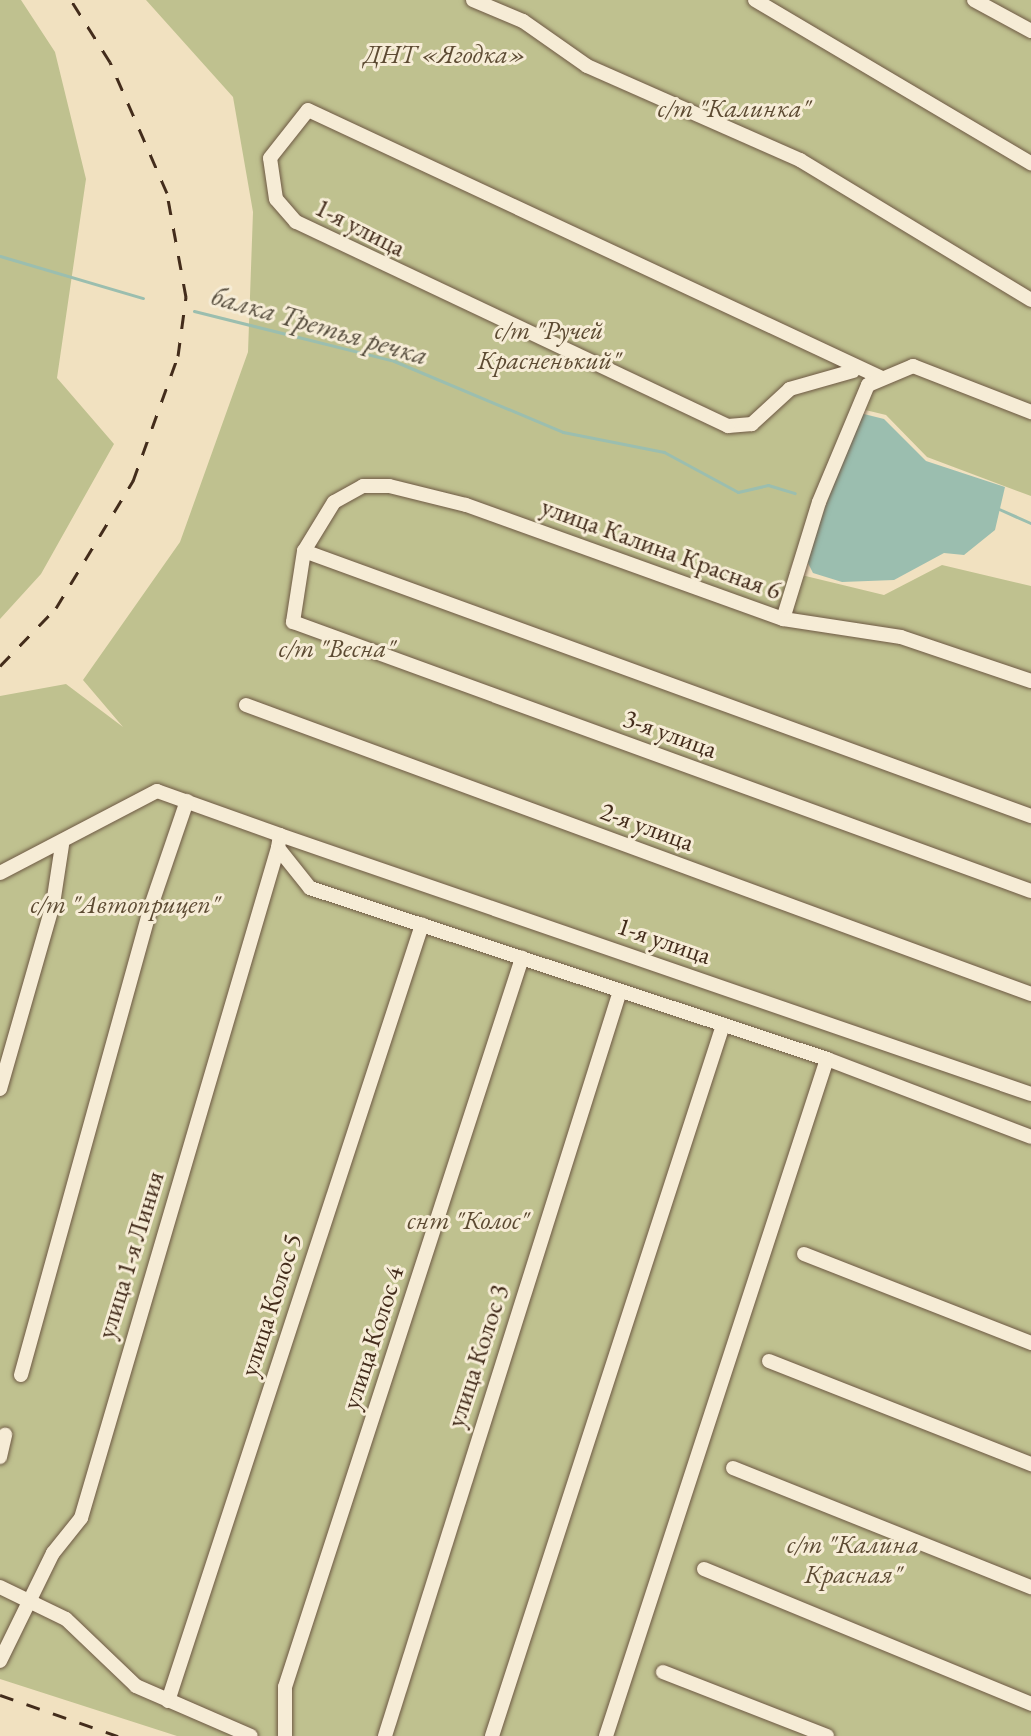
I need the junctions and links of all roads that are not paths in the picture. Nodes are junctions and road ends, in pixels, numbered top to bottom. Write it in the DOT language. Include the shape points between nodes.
graph roads {
  1 [pos="473,0"];
  2 [pos="755,0"];
  3 [pos="974,0"];
  4 [pos="1031,31"];
  5 [pos="1031,163"];
  6 [pos="1031,300"];
  7 [pos="853,371"];
  8 [pos="882,378"];
  9 [pos="1031,412"];
  10 [pos="304,551"];
  11 [pos="783,619"];
  12 [pos="1031,681"];
  13 [pos="246,705"];
  14 [pos="187,801"];
  15 [pos="1031,816"];
  16 [pos="279,842"];
  17 [pos="62,845"];
  18 [pos="0,873"];
  19 [pos="1031,891"];
  20 [pos="422,925"];
  21 [pos="522,958"];
  22 [pos="620,991"];
  23 [pos="1031,994"];
  24 [pos="723,1025"];
  25 [pos="827,1059"];
  26 [pos="0,1089"];
  27 [pos="1031,1094"];
  28 [pos="1031,1137"];
  29 [pos="804,1254"];
  30 [pos="1031,1343"];
  31 [pos="769,1361"];
  32 [pos="21,1375"];
  33 [pos="5,1435"];
  34 [pos="0,1457"];
  35 [pos="1031,1464"];
  36 [pos="733,1468"];
  37 [pos="704,1569"];
  38 [pos="0,1587"];
  39 [pos="1031,1587"];
  40 [pos="29,1604"];
  41 [pos="0,1661"];
  42 [pos="663,1672"];
  43 [pos="168,1701"];
  44 [pos="1031,1704"];
  45 [pos="251,1736"];
  46 [pos="285,1736"];
  47 [pos="385,1736"];
  48 [pos="492,1736"];
  49 [pos="606,1736"];
  50 [pos="827,1736"];
  1 -- 6 [label="street" via="523,21 587,66 800,160"];
  2 -- 5 [label="street"];
  3 -- 4 [label="street"];
  7 -- 7 [label="street, 1-я улица" via="308,110 270,158 276,199 296,222 728,426 752,424 790,389"];
  7 -- 8 [label="street, 1-я улица"];
  8 -- 9 [label="street" via="913,366"];
  8 -- 11 [label="street" via="868,385 819,502"];
  10 -- 11 [label="street, улица Калина Красная 6" via="341,496 363,486 389,486 466,505"];
  10 -- 15 [label="street"];
  10 -- 19 [label="street, 3-я улица" via="293,622"];
  11 -- 12 [label="street, улица Калина Красная 6" via="901,637"];
  13 -- 23 [label="street, 2-я улица"];
  14 -- 16 [label="street, 1-я улица"];
  14 -- 17 [label="street, 1-я улица" via="146,792"];
  14 -- 32 [label="street" via="151,906"];
  16 -- 20 [label="street" via="310,888"];
  16 -- 27 [label="street, 1-я улица"];
  16 -- 40 [label="street, улица 1-я Линия" via="81,1518 53,1553"];
  17 -- 18 [label="street, 1-я улица"];
  17 -- 26 [label="street" via="53,904"];
  20 -- 21 [label="street"];
  20 -- 43 [label="street, улица Колос 5"];
  21 -- 22 [label="street"];
  21 -- 46 [label="street, улица Колос 4" via="285,1687"];
  22 -- 24 [label="street"];
  22 -- 47 [label="street, улица Колос 3"];
  24 -- 25 [label="street"];
  24 -- 48 [label="street"];
  25 -- 28 [label="street"];
  25 -- 49 [label="street"];
  29 -- 30 [label="street"];
  31 -- 35 [label="street"];
  33 -- 34 [label="street"];
  36 -- 39 [label="street"];
  37 -- 44 [label="street"];
  38 -- 40 [label="street"];
  40 -- 41 [label="street, улица 1-я Линия"];
  40 -- 43 [label="street" via="66,1619 136,1686"];
  42 -- 50 [label="street"];
  43 -- 45 [label="street"];
}
